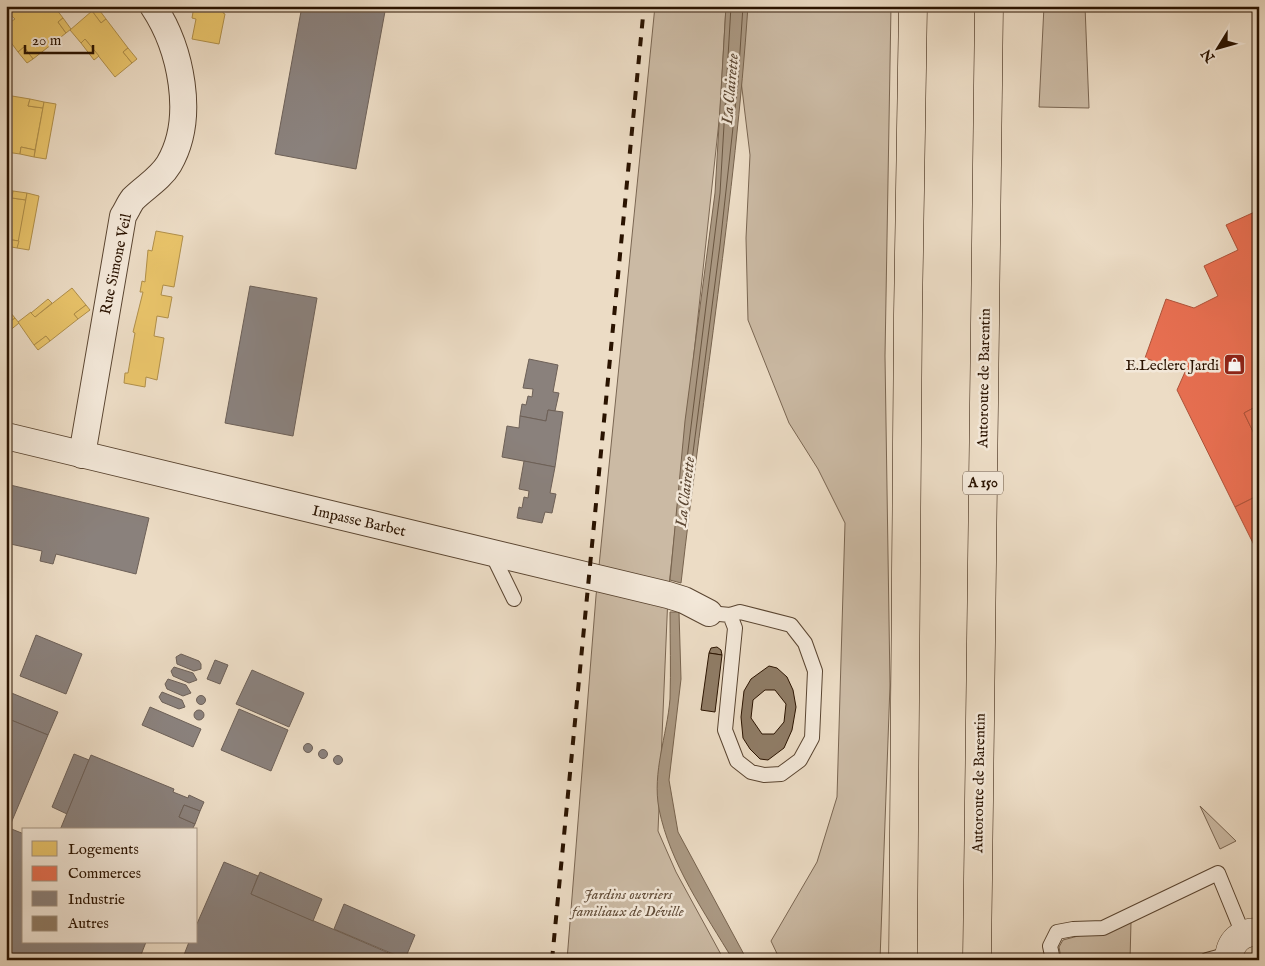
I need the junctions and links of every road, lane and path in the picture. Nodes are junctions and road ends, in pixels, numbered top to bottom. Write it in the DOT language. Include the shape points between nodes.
graph roads {
  1 [pos="153,6"];
  2 [pos="913,6"];
  3 [pos="989,6"];
  4 [pos="6,436"];
  5 [pos="82,455"];
  6 [pos="491,552"];
  7 [pos="514,599"];
  8 [pos="719,614"];
  9 [pos="1233,948"];
  10 [pos="903,960"];
  11 [pos="976,960"];
  12 [pos="1054,960"];
  1 -- 5 [label="street, Rue Simone Veil" via="177,54 182,115 176,146 168,164 154,182 133,200 124,216"];
  2 -- 10 [label="highway" via="907,334"];
  3 -- 11 [label="highway, Autoroute de Barentin / A 150"];
  4 -- 5 [label="street, Impasse Barbet"];
  5 -- 6 [label="street, Impasse Barbet"];
  6 -- 7 [label="lane"];
  6 -- 8 [label="street, Impasse Barbet" via="676,597"];
  8 -- 8 [label="lane" via="735,628 725,730 737,761 752,772 781,774 800,760 812,738 815,671 805,643 791,625 740,612"];
  9 -- 12 [label="lane" via="1218,873 1103,928 1057,932 1050,946"];
}
